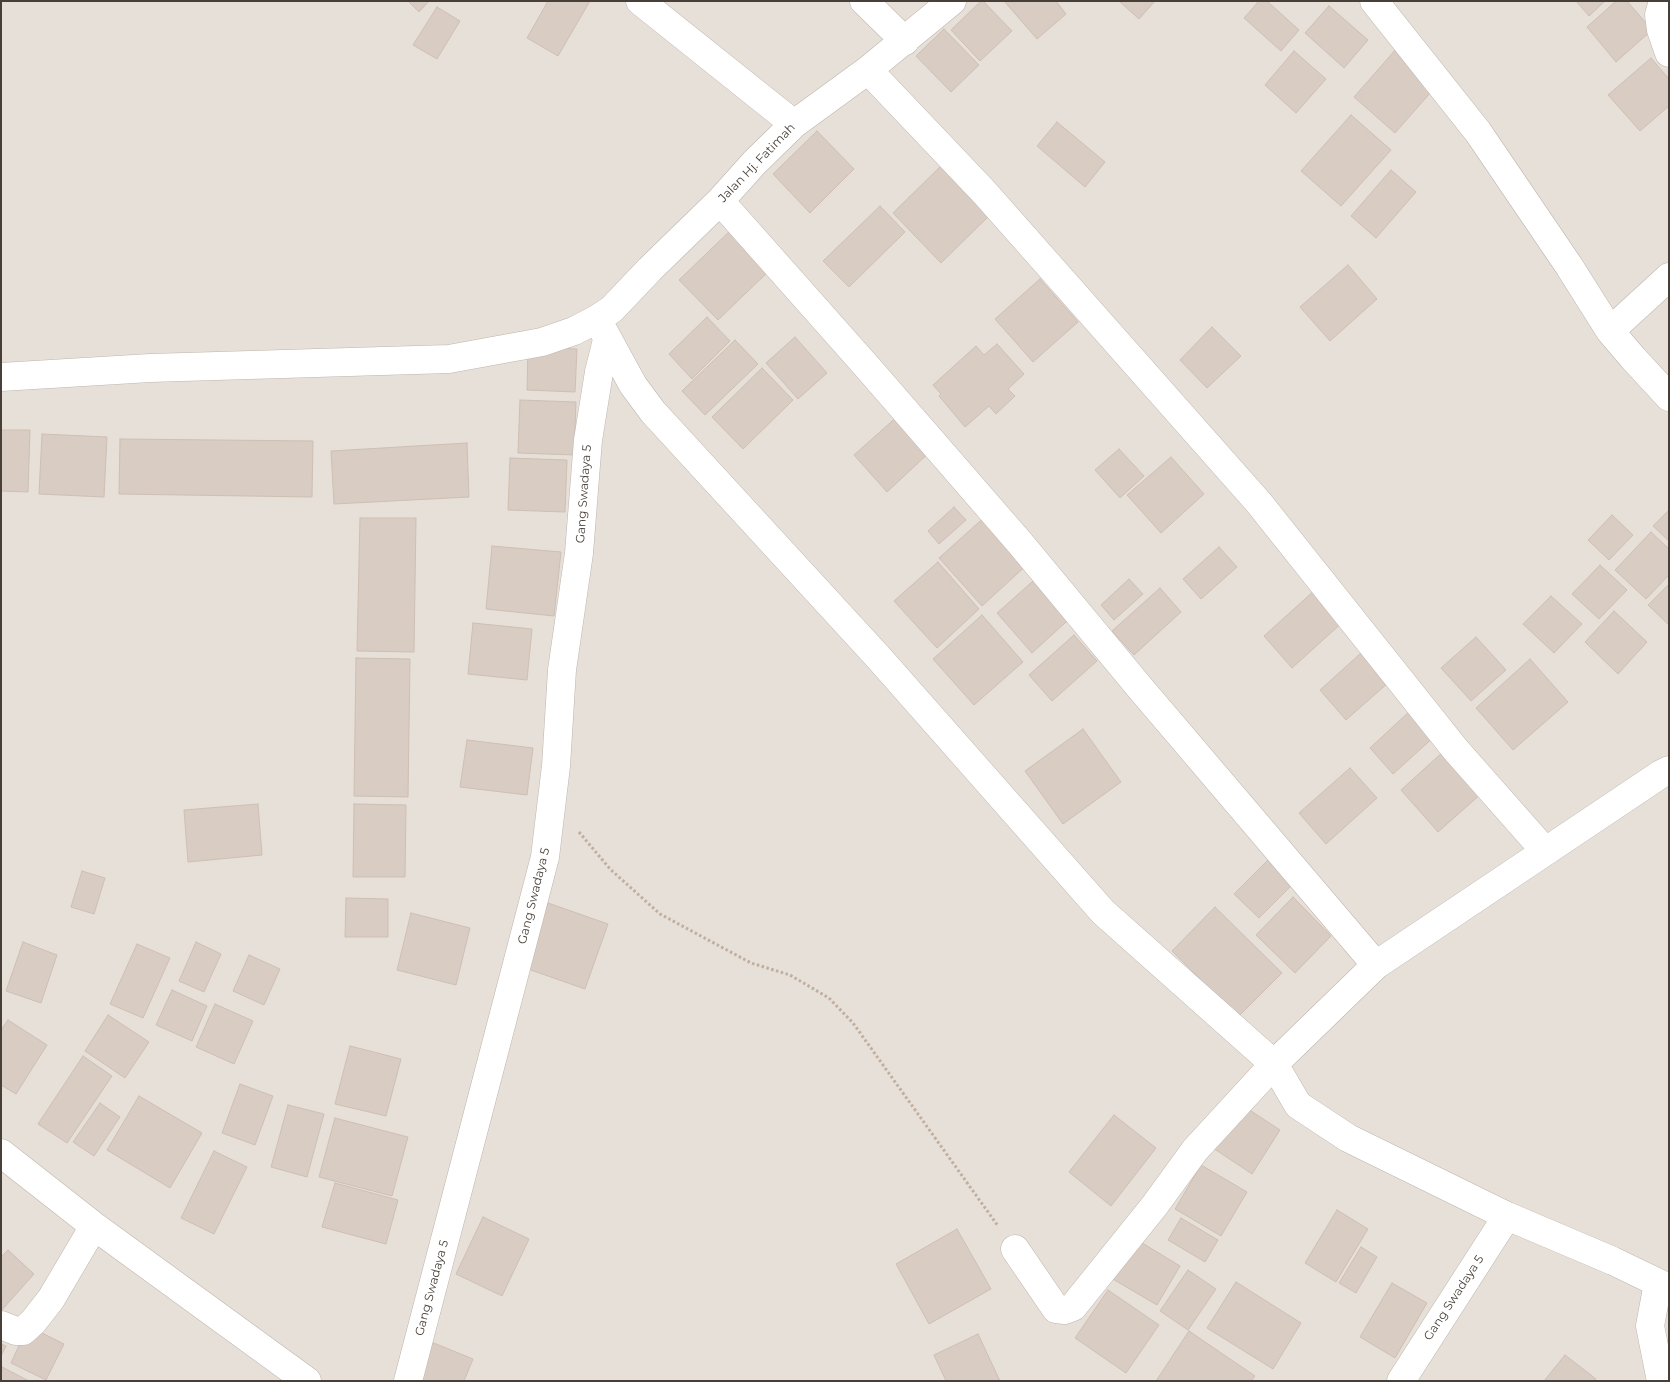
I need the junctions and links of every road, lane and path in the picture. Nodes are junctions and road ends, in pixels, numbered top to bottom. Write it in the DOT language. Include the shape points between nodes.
graph roads {
  1 [pos="640,1"];
  2 [pos="864,1"];
  3 [pos="952,1"];
  4 [pos="1374,1"];
  5 [pos="1664,1"];
  6 [pos="905,41"];
  7 [pos="1669,53"];
  8 [pos="868,70"];
  9 [pos="794,124"];
  10 [pos="720,201"];
  11 [pos="1669,277"];
  12 [pos="602,330"];
  13 [pos="1610,331"];
  14 [pos="1,377"];
  15 [pos="1669,396"];
  16 [pos="1669,770"];
  17 [pos="574,826"];
  18 [pos="1545,850"];
  19 [pos="1376,965"];
  20 [pos="1274,1064"];
  21 [pos="1,1153"];
  22 [pos="1507,1216"];
  23 [pos="94,1226"];
  24 [pos="1015,1248"];
  25 [pos="1663,1286"];
  26 [pos="1,1325"];
  27 [pos="307,1381"];
  28 [pos="408,1381"];
  29 [pos="1401,1381"];
  30 [pos="1662,1381"];
  1 -- 9 [label="street"];
  2 -- 6 [label="street"];
  3 -- 6 [label="street, Jalan Hj. Fatimah"];
  4 -- 13 [label="street" via="1478,132"];
  5 -- 7 [label="street" via="1659,15"];
  6 -- 8 [label="street, Jalan Hj. Fatimah"];
  8 -- 9 [label="street, Jalan Hj. Fatimah"];
  8 -- 18 [label="street" via="984,192 1259,503 1455,749"];
  9 -- 10 [label="street, Jalan Hj. Fatimah"];
  10 -- 12 [label="street, Jalan Hj. Fatimah" via="625,296"];
  10 -- 19 [label="street" via="1020,543"];
  11 -- 13 [label="street"];
  12 -- 14 [label="street, Jalan Hj. Fatimah" via="574,330 542,342 448,359 150,368"];
  12 -- 20 [label="street" via="633,385 653,412 872,651 1103,912"];
  12 -- 28 [label="street, Gang Swadaya 5" via="588,440 579,553 562,670 546,857"];
  13 -- 15 [label="street"];
  16 -- 18 [label="street"];
  17 -- 24 [label="path" via="610,868 660,914 751,963 790,975 828,998 853,1023"];
  18 -- 19 [label="street"];
  19 -- 20 [label="street"];
  20 -- 22 [label="street" via="1298,1105 1348,1138"];
  20 -- 24 [label="street" via="1195,1150 1074,1307 1056,1309"];
  21 -- 23 [label="street"];
  22 -- 25 [label="street"];
  22 -- 29 [label="street, Gang Swadaya 5"];
  23 -- 26 [label="street" via="51,1299 33,1322 23,1331"];
  23 -- 27 [label="street"];
  25 -- 30 [label="street" via="1650,1326"];
}
